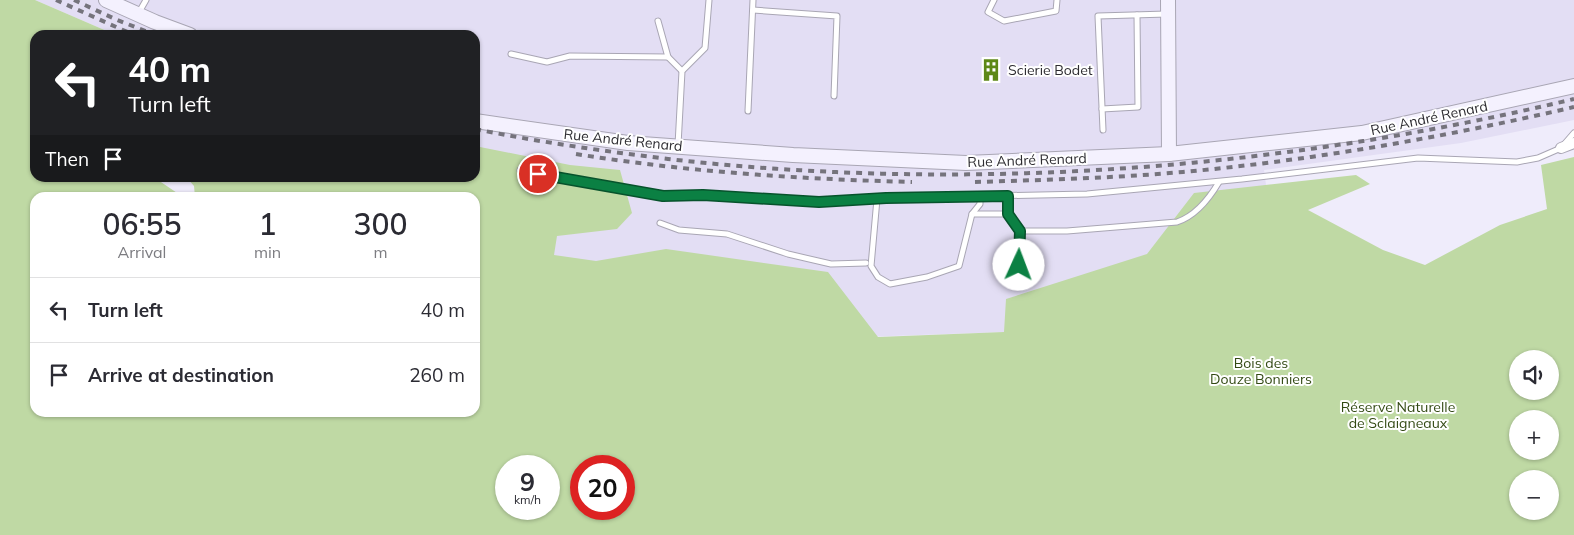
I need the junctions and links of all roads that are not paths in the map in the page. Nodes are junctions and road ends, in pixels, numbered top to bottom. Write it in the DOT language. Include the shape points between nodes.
graph roads {
  1 [pos="106,0"];
  2 [pos="146,0"];
  3 [pos="709,0"];
  4 [pos="753,0"];
  5 [pos="994,0"];
  6 [pos="1057,0"];
  7 [pos="1168,0"];
  8 [pos="753,10"];
  9 [pos="1168,14"];
  10 [pos="138,15"];
  11 [pos="1137,15"];
  12 [pos="658,20"];
  13 [pos="177,30"];
  14 [pos="511,54"];
  15 [pos="668,57"];
  16 [pos="682,71"];
  17 [pos="1574,86"];
  18 [pos="834,96"];
  19 [pos="1102,109"];
  20 [pos="748,111"];
  21 [pos="480,122"];
  22 [pos="1103,130"];
  23 [pos="1574,134"];
  24 [pos="1574,143"];
  25 [pos="678,146"];
  26 [pos="1560,148"];
  27 [pos="1169,154"];
  28 [pos="520,170"];
  29 [pos="1218,182"];
  30 [pos="980,196"];
  31 [pos="1008,196"];
  32 [pos="877,199"];
  33 [pos="972,214"];
  34 [pos="1008,214"];
  35 [pos="660,223"];
  36 [pos="1020,231"];
  37 [pos="866,263"];
  38 [pos="1019,265"];
  1 -- 10 [label="street"];
  2 -- 10 [label="lane"];
  3 -- 16 [label="lane" via="705,48"];
  4 -- 8 [label="lane"];
  5 -- 6 [label="lane" via="988,12 1004,21 1056,11"];
  7 -- 9 [label="street"];
  8 -- 18 [label="lane" via="838,16"];
  8 -- 20 [label="lane"];
  9 -- 11 [label="lane"];
  9 -- 27 [label="street"];
  10 -- 13 [label="street"];
  11 -- 19 [label="lane" via="1138,107"];
  11 -- 19 [label="lane" via="1098,16"];
  12 -- 15 [label="lane"];
  14 -- 15 [label="lane" via="548,62 570,56"];
  15 -- 16 [label="lane"];
  16 -- 25 [label="lane"];
  17 -- 27 [label="street, Rue André Renard" via="1362,133"];
  19 -- 22 [label="lane"];
  21 -- 25 [label="street, Rue André Renard" via="628,143"];
  23 -- 26 [label="lane"];
  24 -- 26 [label="street"];
  25 -- 27 [label="street, Rue André Renard" via="966,163"];
  26 -- 29 [label="lane" via="1538,158 1517,162 1418,158"];
  28 -- 32 [label="lane" via="663,196 703,195 819,202"];
  29 -- 31 [label="lane" via="1086,194"];
  29 -- 36 [label="lane" via="1200,207 1188,218 1177,222 1067,231"];
  30 -- 31 [label="lane"];
  30 -- 32 [label="lane"];
  30 -- 33 [label="lane" via="980,204"];
  31 -- 34 [label="lane"];
  32 -- 33 [label="lane" via="871,266 890,284 927,277 959,266"];
  33 -- 34 [label="lane"];
  34 -- 36 [label="lane"];
  35 -- 37 [label="lane" via="679,230 727,234 831,264"];
  36 -- 38 [label="lane"];
}
